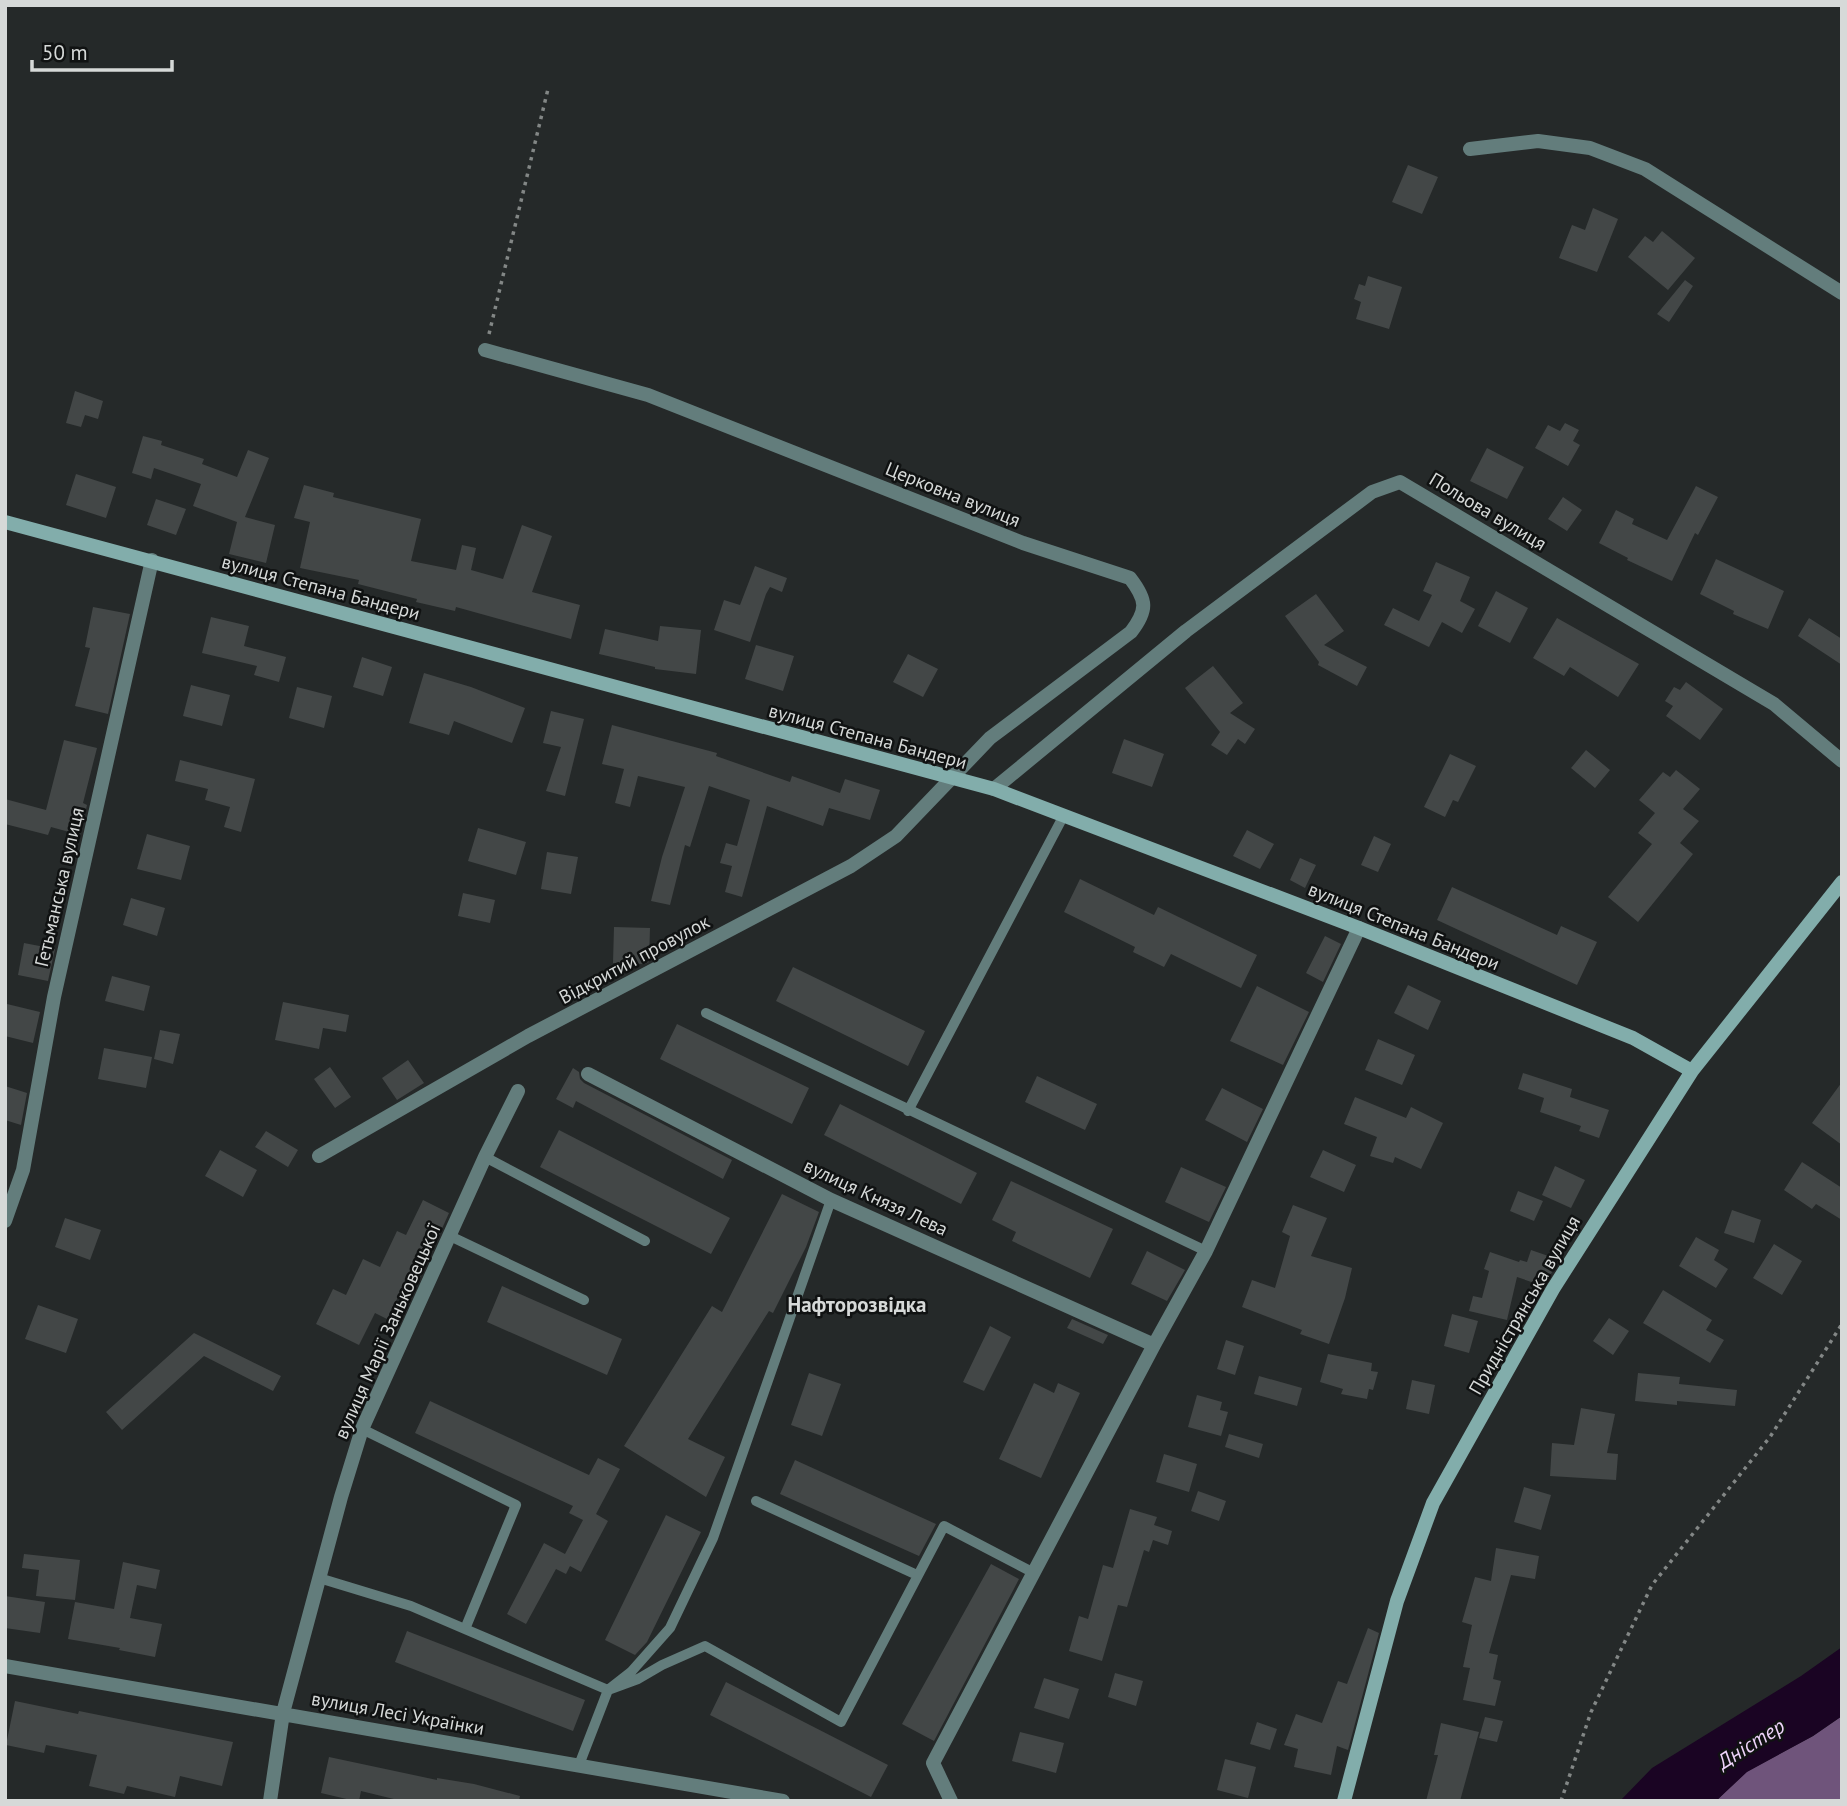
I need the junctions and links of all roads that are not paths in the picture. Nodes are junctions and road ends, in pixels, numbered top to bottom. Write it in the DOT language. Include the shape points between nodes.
graph roads {
  1 [pos="1470,149"];
  2 [pos="1842,293"];
  3 [pos="485,350"];
  4 [pos="5,522"];
  5 [pos="152,560"];
  6 [pos="1842,761"];
  7 [pos="953,779"];
  8 [pos="994,789"];
  9 [pos="1064,815"];
  10 [pos="1842,882"];
  11 [pos="1359,928"];
  12 [pos="706,1013"];
  13 [pos="1692,1071"];
  14 [pos="588,1073"];
  15 [pos="518,1090"];
  16 [pos="908,1111"];
  17 [pos="319,1156"];
  18 [pos="485,1157"];
  19 [pos="831,1200"];
  20 [pos="5,1221"];
  21 [pos="450,1236"];
  22 [pos="645,1241"];
  23 [pos="1206,1251"];
  24 [pos="584,1300"];
  25 [pos="1154,1345"];
  26 [pos="362,1429"];
  27 [pos="756,1501"];
  28 [pos="1034,1573"];
  29 [pos="917,1575"];
  30 [pos="319,1577"];
  31 [pos="465,1629"];
  32 [pos="5,1666"];
  33 [pos="608,1690"];
  34 [pos="284,1713"];
  35 [pos="579,1765"];
  36 [pos="270,1801"];
  37 [pos="783,1801"];
  38 [pos="951,1801"];
  39 [pos="1344,1801"];
  1 -- 2 [label="street" via="1538,141 1590,148 1645,169"];
  3 -- 7 [label="street, Церковна вулиця" via="648,394 1023,543 1130,578 1144,605 1130,632 990,738"];
  4 -- 5 [label="street, вулиця Степана Бандери"];
  5 -- 7 [label="street, вулиця Степана Бандери"];
  5 -- 20 [label="street, Гетьманська вулиця" via="54,997 23,1170"];
  6 -- 8 [label="street, Польова вулиця" via="1774,704 1400,482 1372,492 1186,631"];
  7 -- 8 [label="street, вулиця Степана Бандери"];
  7 -- 17 [label="street, Відкритий провулок" via="896,836 851,866 528,1036"];
  8 -- 9 [label="street, вулиця Степана Бандери"];
  9 -- 11 [label="street, вулиця Степана Бандери"];
  9 -- 16 [label="lane"];
  10 -- 13 [label="street, Придністрянська вулиця"];
  11 -- 13 [label="street, вулиця Степана Бандери" via="1633,1038"];
  11 -- 23 [label="street"];
  12 -- 16 [label="lane"];
  13 -- 39 [label="street, Придністрянська вулиця" via="1553,1289 1433,1503 1397,1601"];
  14 -- 19 [label="street, вулиця Князя Лева"];
  15 -- 18 [label="street, вулиця Марії Заньковецької"];
  16 -- 23 [label="lane"];
  18 -- 21 [label="street, вулиця Марії Заньковецької"];
  18 -- 22 [label="lane"];
  19 -- 25 [label="street, вулиця Князя Лева"];
  19 -- 33 [label="lane" via="713,1538 670,1628 631,1672"];
  21 -- 24 [label="lane"];
  21 -- 26 [label="street, вулиця Марії Заньковецької"];
  23 -- 25 [label="street"];
  25 -- 28 [label="street"];
  26 -- 30 [label="street, вулиця Марії Заньковецької"];
  26 -- 31 [label="lane" via="516,1505"];
  27 -- 29 [label="lane"];
  28 -- 29 [label="lane" via="944,1526"];
  28 -- 38 [label="street" via="933,1763"];
  29 -- 33 [label="lane" via="841,1722 705,1646"];
  30 -- 31 [label="lane" via="411,1606"];
  30 -- 34 [label="street, вулиця Марії Заньковецької"];
  31 -- 33 [label="lane"];
  32 -- 34 [label="street, вулиця Лесі Українки"];
  33 -- 35 [label="lane"];
  34 -- 35 [label="street, вулиця Лесі Українки"];
  34 -- 36 [label="street, вулиця Марії Заньковецької"];
  35 -- 37 [label="street, вулиця Лесі Українки"];
}
